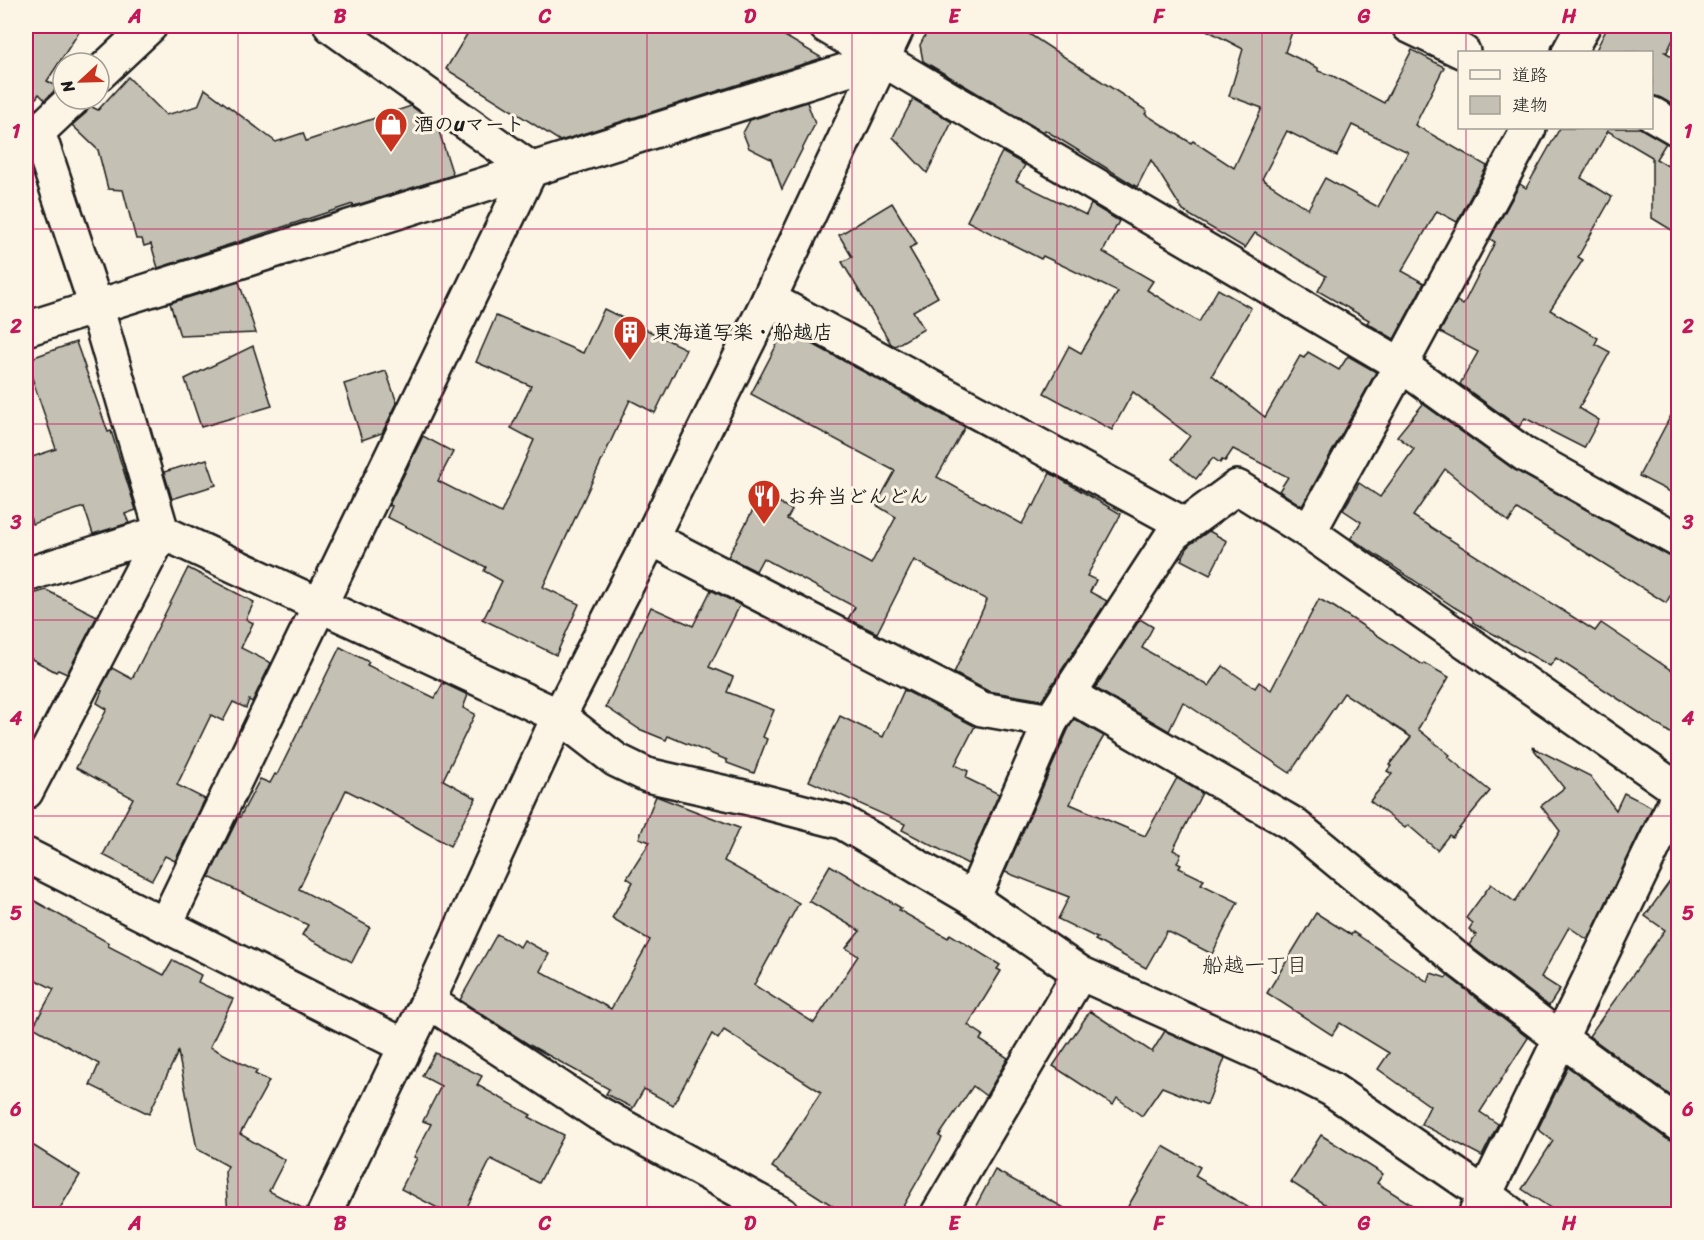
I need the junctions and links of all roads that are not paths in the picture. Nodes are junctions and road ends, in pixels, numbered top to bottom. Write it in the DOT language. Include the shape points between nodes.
graph roads {
  1 [pos="150,26"];
  2 [pos="331,26"];
  3 [pos="826,26"];
  4 [pos="898,26"];
  5 [pos="1409,26"];
  6 [pos="1583,26"];
  7 [pos="1461,51"];
  8 [pos="1570,51"];
  9 [pos="882,59"];
  10 [pos="111,63"];
  11 [pos="57,111"];
  12 [pos="1653,115"];
  13 [pos="32,129"];
  14 [pos="1528,129"];
  15 [pos="1678,129"];
  16 [pos="531,169"];
  17 [pos="769,299"];
  18 [pos="96,306"];
  19 [pos="26,329"];
  20 [pos="1401,365"];
  21 [pos="1185,525"];
  22 [pos="162,532"];
  23 [pos="1309,532"];
  24 [pos="651,538"];
  25 [pos="1678,540"];
  26 [pos="26,575"];
  27 [pos="321,604"];
  28 [pos="1068,694"];
  29 [pos="559,716"];
  30 [pos="1051,721"];
  31 [pos="1678,790"];
  32 [pos="26,792"];
  33 [pos="1678,796"];
  34 [pos="26,855"];
  35 [pos="973,899"];
  36 [pos="165,925"];
  37 [pos="1080,973"];
  38 [pos="428,1001"];
  39 [pos="1561,1039"];
  40 [pos="405,1046"];
  41 [pos="1678,1124"];
  42 [pos="1480,1204"];
  43 [pos="324,1215"];
  44 [pos="782,1215"];
  45 [pos="938,1215"];
  46 [pos="1511,1215"];
  1 -- 10 [label="street"];
  2 -- 16 [label="street"];
  3 -- 9 [label="street"];
  4 -- 9 [label="street"];
  5 -- 7 [label="street"];
  6 -- 8 [label="street"];
  9 -- 16 [label="street"];
  9 -- 17 [label="street"];
  9 -- 20 [label="street"];
  11 -- 13 [label="street"];
  12 -- 15 [label="street"];
  13 -- 18 [label="street"];
  14 -- 20 [label="street"];
  16 -- 18 [label="street"];
  16 -- 27 [label="street"];
  17 -- 21 [label="street"];
  17 -- 24 [label="street"];
  18 -- 19 [label="street"];
  18 -- 22 [label="street"];
  20 -- 23 [label="street"];
  20 -- 25 [label="street" via="1524,454"];
  21 -- 23 [label="street" via="1237,487"];
  21 -- 28 [label="street" via="1173,534"];
  22 -- 26 [label="street"];
  22 -- 27 [label="street"];
  22 -- 32 [label="street"];
  23 -- 31 [label="street"];
  24 -- 29 [label="street"];
  24 -- 30 [label="street" via="982,709"];
  27 -- 29 [label="street"];
  27 -- 36 [label="street"];
  28 -- 30 [label="street"];
  28 -- 39 [label="street" via="1293,824"];
  29 -- 35 [label="street" via="615,760 647,775 842,822"];
  29 -- 38 [label="street"];
  30 -- 35 [label="street"];
  33 -- 39 [label="street"];
  34 -- 36 [label="street"];
  35 -- 37 [label="street"];
  36 -- 40 [label="street"];
  37 -- 42 [label="street" via="1331,1089"];
  37 -- 45 [label="street"];
  38 -- 40 [label="street"];
  38 -- 44 [label="street" via="598,1113"];
  39 -- 41 [label="street"];
  39 -- 42 [label="street"];
  40 -- 43 [label="street"];
  42 -- 46 [label="street"];
}
